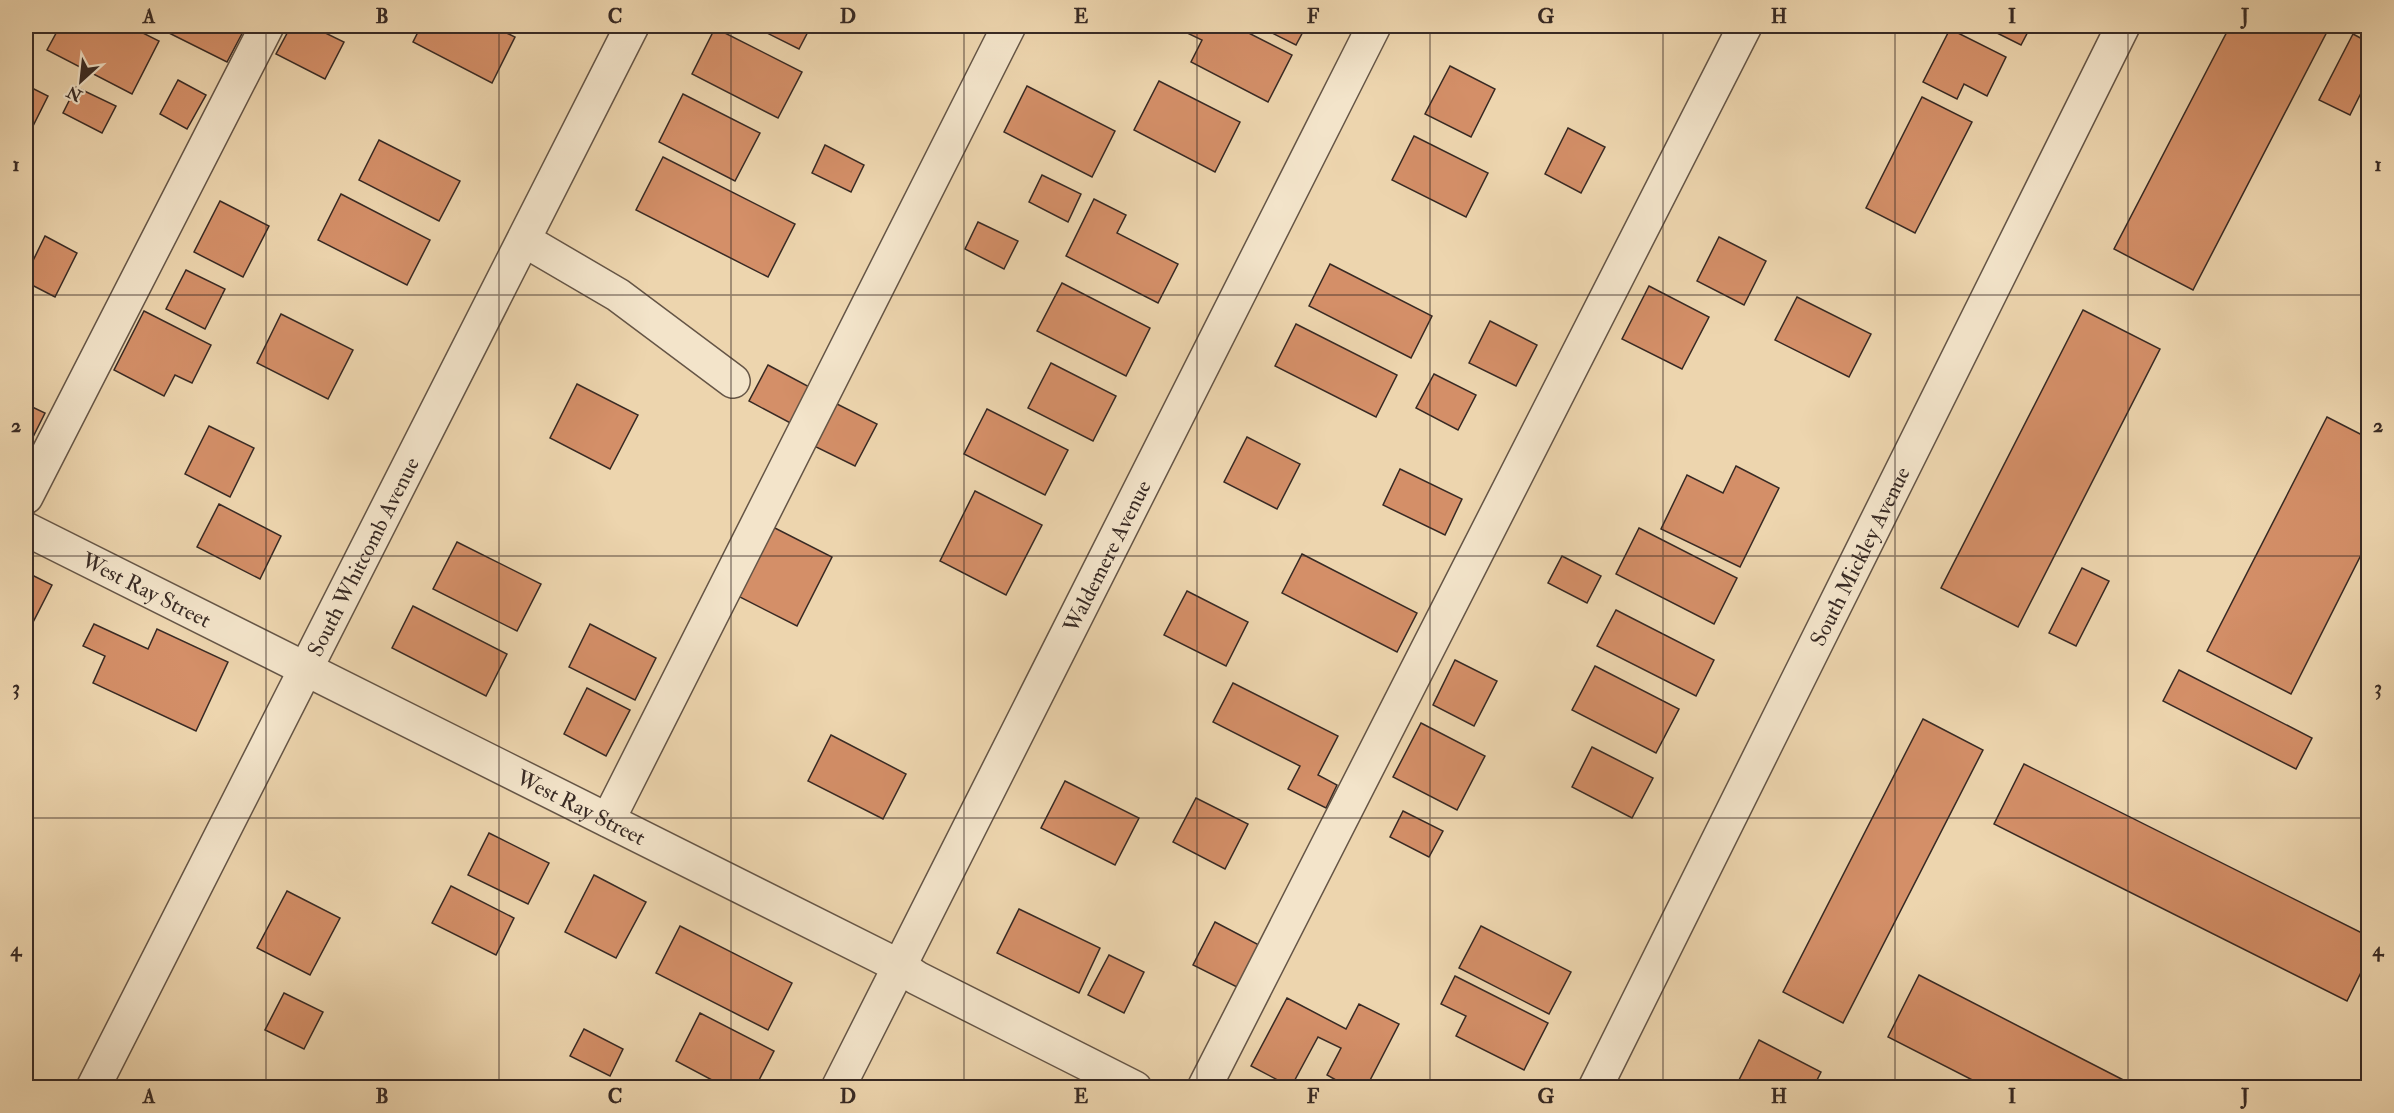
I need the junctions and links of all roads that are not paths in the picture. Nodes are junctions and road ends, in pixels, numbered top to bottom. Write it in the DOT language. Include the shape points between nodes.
graph roads {
  1 [pos="267,26"];
  2 [pos="632,26"];
  3 [pos="1009,26"];
  4 [pos="1374,26"];
  5 [pos="1745,26"];
  6 [pos="2123,26"];
  7 [pos="524,240"];
  8 [pos="733,381"];
  9 [pos="26,497"];
  10 [pos="26,529"];
  11 [pos="305,669"];
  12 [pos="608,820"];
  13 [pos="899,966"];
  14 [pos="93,1088"];
  15 [pos="838,1088"];
  16 [pos="1135,1088"];
  17 [pos="1204,1088"];
  18 [pos="1595,1088"];
  1 -- 9 [label="street"];
  2 -- 7 [label="street, South Whitcomb Avenue"];
  3 -- 12 [label="street"];
  4 -- 13 [label="street, Waldemere Avenue"];
  5 -- 17 [label="street"];
  6 -- 18 [label="street, South Mickley Avenue"];
  7 -- 8 [label="street" via="618,295"];
  7 -- 11 [label="street, South Whitcomb Avenue"];
  10 -- 11 [label="street, West Ray Street"];
  11 -- 12 [label="street, West Ray Street"];
  11 -- 14 [label="street, South Whitcomb Avenue"];
  12 -- 13 [label="street, West Ray Street"];
  13 -- 15 [label="street, Waldemere Avenue"];
  13 -- 16 [label="street, West Ray Street"];
}
